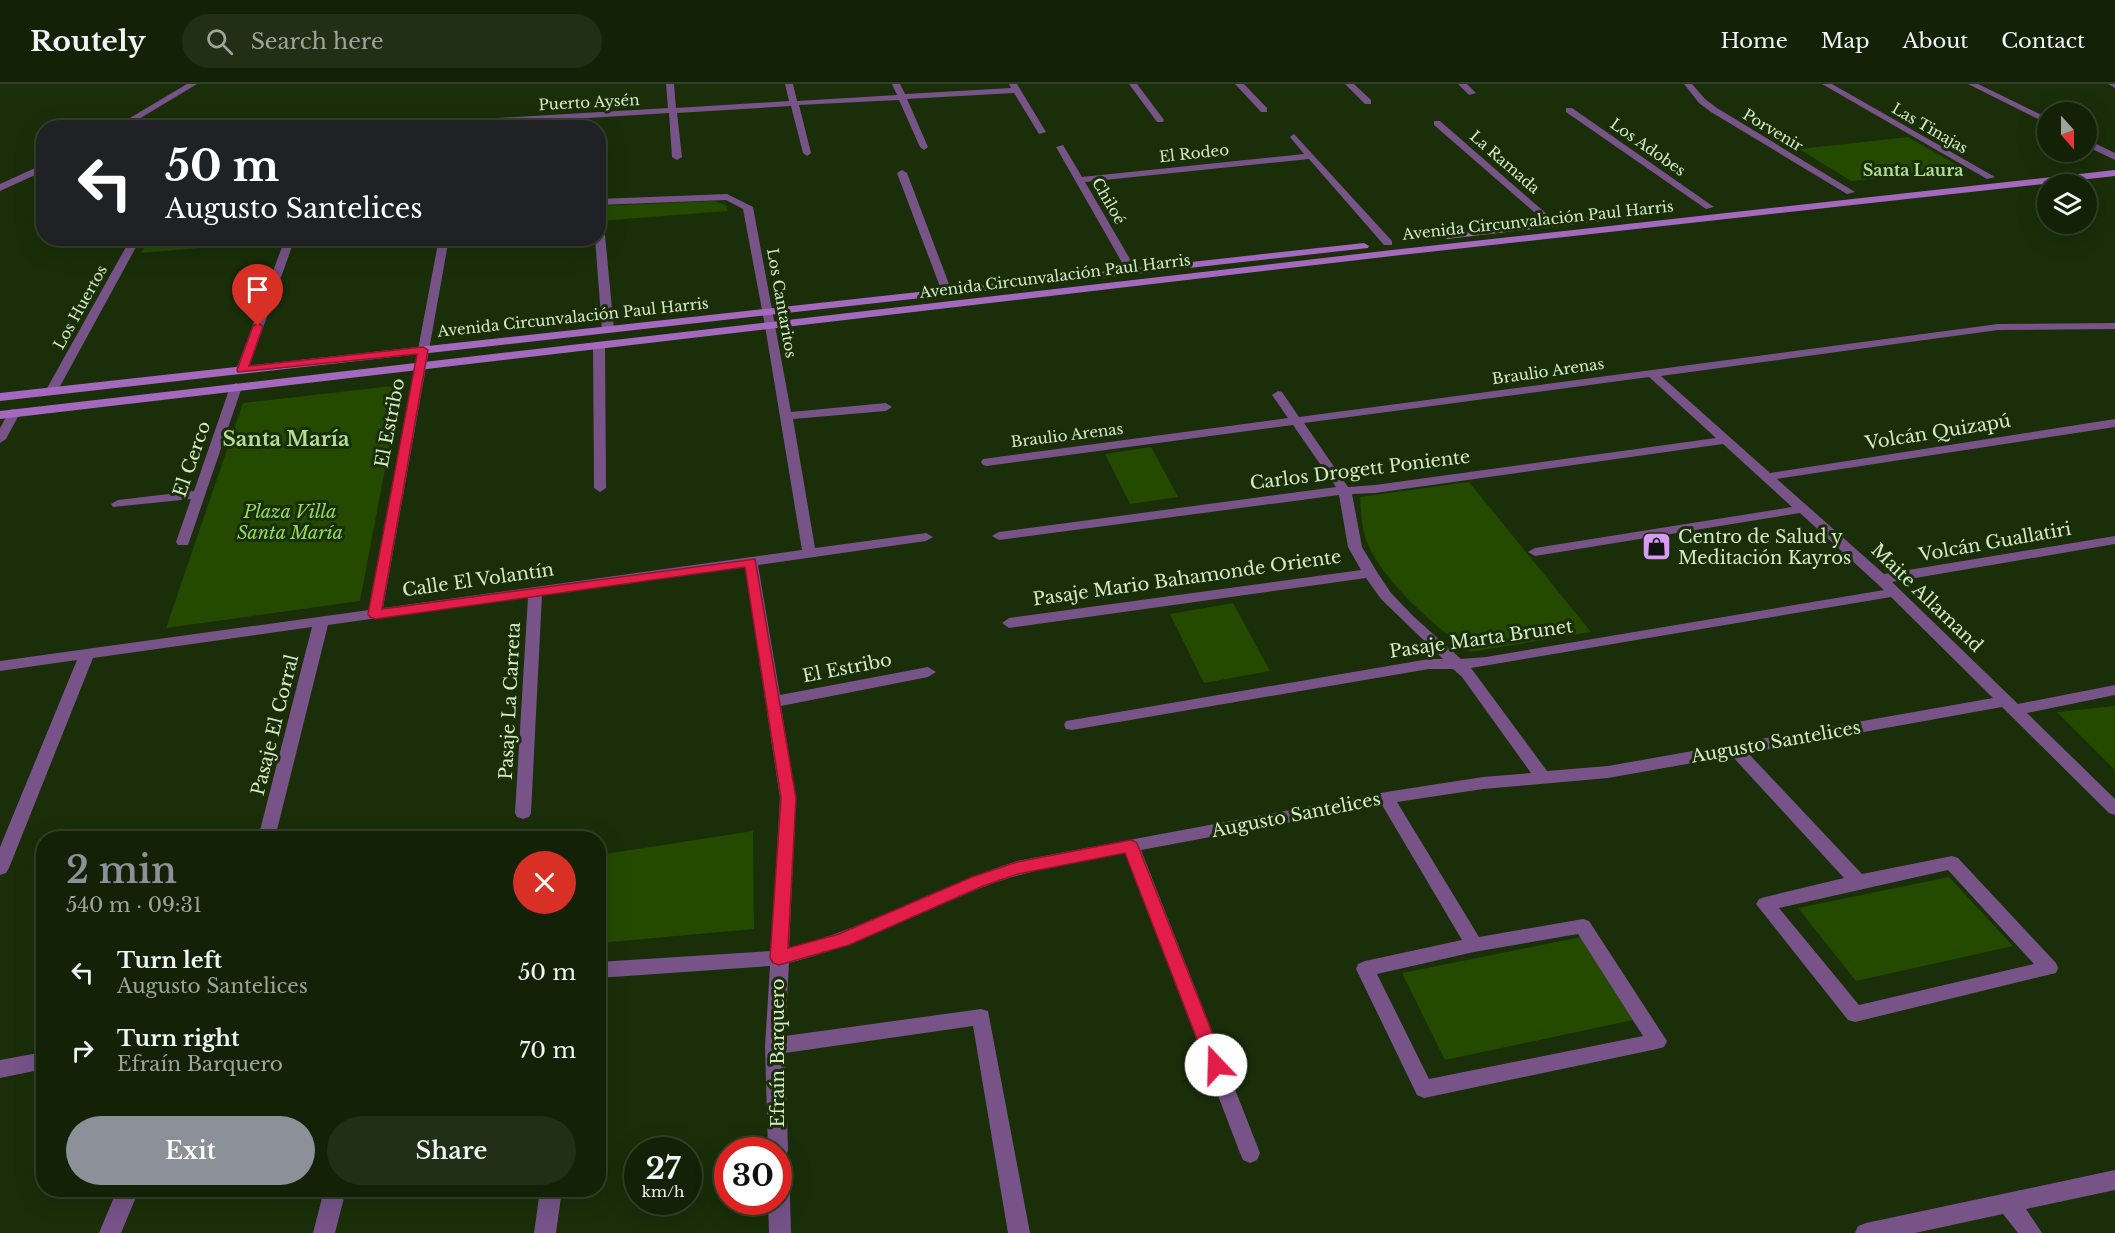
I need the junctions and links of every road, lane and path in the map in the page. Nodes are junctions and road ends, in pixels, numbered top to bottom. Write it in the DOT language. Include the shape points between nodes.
graph roads {
  1 [pos="193,84"];
  2 [pos="670,84"];
  3 [pos="789,84"];
  4 [pos="896,84"];
  5 [pos="1133,84"];
  6 [pos="1239,84"];
  7 [pos="1349,84"];
  8 [pos="1462,84"];
  9 [pos="1688,84"];
  10 [pos="1826,84"];
  11 [pos="1972,84"];
  12 [pos="1015,87"];
  13 [pos="1472,93"];
  14 [pos="902,97"];
  15 [pos="1368,102"];
  16 [pos="795,103"];
  17 [pos="673,110"];
  18 [pos="1264,110"];
  19 [pos="1569,110"];
  20 [pos="2037,116"];
  21 [pos="131,120"];
  22 [pos="573,120"];
  23 [pos="1160,120"];
  24 [pos="1437,123"];
  25 [pos="1042,132"];
  26 [pos="1294,137"];
  27 [pos="924,147"];
  28 [pos="1060,147"];
  29 [pos="2097,148"];
  30 [pos="807,153"];
  31 [pos="1311,156"];
  32 [pos="677,157"];
  33 [pos="2115,157"];
  34 [pos="2115,163"];
  35 [pos="36,171"];
  36 [pos="902,172"];
  37 [pos="2115,173"];
  38 [pos="1990,177"];
  39 [pos="1079,180"];
  40 [pos="0,188"];
  41 [pos="1850,192"];
  42 [pos="606,202"];
  43 [pos="1709,207"];
  44 [pos="1553,224"];
  45 [pos="1388,243"];
  46 [pos="131,246"];
  47 [pos="287,246"];
  48 [pos="442,246"];
  49 [pos="601,246"];
  50 [pos="1132,271"];
  51 [pos="947,292"];
  52 [pos="768,311"];
  53 [pos="771,326"];
  54 [pos="2115,326"];
  55 [pos="608,330"];
  56 [pos="599,346"];
  57 [pos="423,350"];
  58 [pos="420,367"];
  59 [pos="242,370"];
  60 [pos="1652,374"];
  61 [pos="236,387"];
  62 [pos="52,390"];
  63 [pos="1278,395"];
  64 [pos="0,397"];
  65 [pos="886,407"];
  66 [pos="14,413"];
  67 [pos="0,415"];
  68 [pos="785,416"];
  69 [pos="1298,422"];
  70 [pos="2115,423"];
  71 [pos="0,439"];
  72 [pos="1725,440"];
  73 [pos="987,462"];
  74 [pos="1767,477"];
  75 [pos="600,488"];
  76 [pos="1346,491"];
  77 [pos="199,494"];
  78 [pos="118,504"];
  79 [pos="1802,509"];
  80 [pos="999,536"];
  81 [pos="926,537"];
  82 [pos="2115,540"];
  83 [pos="183,542"];
  84 [pos="1535,552"];
  85 [pos="809,554"];
  86 [pos="751,562"];
  87 [pos="1370,573"];
  88 [pos="1881,579"];
  89 [pos="535,592"];
  90 [pos="1895,592"];
  91 [pos="375,614"];
  92 [pos="321,622"];
  93 [pos="1009,623"];
  94 [pos="87,654"];
  95 [pos="1459,664"];
  96 [pos="0,666"];
  97 [pos="928,672"];
  98 [pos="2115,690"];
  99 [pos="773,702"];
  100 [pos="2010,705"];
  101 [pos="1072,725"];
  102 [pos="1735,749"];
  103 [pos="1543,778"];
  104 [pos="1386,798"];
  105 [pos="2115,809"];
  106 [pos="523,813"];
  107 [pos="269,831"];
  108 [pos="1131,846"];
  109 [pos="0,868"];
  110 [pos="1858,882"];
  111 [pos="1474,945"];
  112 [pos="779,958"];
  113 [pos="606,969"];
  114 [pos="776,1046"];
  115 [pos="36,1062"];
  116 [pos="0,1070"];
  117 [pos="778,1137"];
  118 [pos="1250,1153"];
  119 [pos="2115,1180"];
  120 [pos="125,1197"];
  121 [pos="333,1197"];
  122 [pos="550,1197"];
  123 [pos="2008,1203"];
  124 [pos="779,1215"];
  125 [pos="110,1233"];
  126 [pos="324,1233"];
  127 [pos="545,1233"];
  128 [pos="780,1233"];
  129 [pos="1019,1233"];
  130 [pos="1866,1233"];
  131 [pos="2031,1233"];
  1 -- 21 [label="street"];
  2 -- 17 [label="street"];
  3 -- 16 [label="street"];
  4 -- 14 [label="street"];
  5 -- 23 [label="street"];
  6 -- 18 [label="street"];
  7 -- 15 [label="street"];
  8 -- 13 [label="street"];
  9 -- 41 [label="street, Porvenir" via="1714,110"];
  10 -- 38 [label="street, Las Tinajas"];
  11 -- 20 [label="street"];
  12 -- 14 [label="street, Puerto Aysén"];
  12 -- 25 [label="street"];
  14 -- 16 [label="street, Puerto Aysén"];
  14 -- 27 [label="street"];
  16 -- 17 [label="street, Puerto Aysén"];
  16 -- 30 [label="street"];
  17 -- 22 [label="street, Puerto Aysén"];
  17 -- 32 [label="street"];
  19 -- 43 [label="street, Los Adobes"];
  24 -- 44 [label="street, La Ramada"];
  26 -- 31 [label="street"];
  28 -- 39 [label="street, Chiloé"];
  29 -- 33 [label="street"];
  31 -- 39 [label="street, El Rodeo"];
  31 -- 45 [label="street"];
  34 -- 38 [label="main road, Avenida Circunvalación Paul Harris"];
  35 -- 40 [label="street"];
  36 -- 51 [label="street"];
  37 -- 53 [label="main road, Avenida Circunvalación Paul Harris"];
  38 -- 41 [label="main road, Avenida Circunvalación Paul Harris"];
  39 -- 50 [label="street, Chiloé"];
  41 -- 43 [label="main road, Avenida Circunvalación Paul Harris"];
  42 -- 52 [label="street, Los Cantaritos" via="727,197 748,207"];
  43 -- 44 [label="main road, Avenida Circunvalación Paul Harris"];
  44 -- 45 [label="main road, Avenida Circunvalación Paul Harris"];
  45 -- 50 [label="main road, Avenida Circunvalación Paul Harris"];
  46 -- 62 [label="street, Los Huertos"];
  47 -- 59 [label="street"];
  48 -- 57 [label="street, El Estribo"];
  49 -- 55 [label="street"];
  50 -- 51 [label="main road, Avenida Circunvalación Paul Harris"];
  51 -- 52 [label="main road, Avenida Circunvalación Paul Harris"];
  52 -- 53 [label="street, Los Cantaritos"];
  52 -- 55 [label="main road, Avenida Circunvalación Paul Harris"];
  53 -- 56 [label="main road, Avenida Circunvalación Paul Harris"];
  53 -- 68 [label="street, Los Cantaritos"];
  54 -- 60 [label="street, Braulio Arenas" via="1998,327"];
  55 -- 57 [label="main road, Avenida Circunvalación Paul Harris"];
  56 -- 58 [label="main road, Avenida Circunvalación Paul Harris"];
  56 -- 75 [label="street"];
  57 -- 58 [label="street, El Estribo"];
  57 -- 59 [label="main road, Avenida Circunvalación Paul Harris"];
  58 -- 61 [label="main road, Avenida Circunvalación Paul Harris"];
  58 -- 91 [label="street, El Estribo"];
  59 -- 62 [label="main road, Avenida Circunvalación Paul Harris"];
  60 -- 69 [label="street, Braulio Arenas"];
  60 -- 72 [label="street, Maite Allamand"];
  61 -- 66 [label="main road, Avenida Circunvalación Paul Harris"];
  61 -- 77 [label="street, El Cerco"];
  62 -- 64 [label="main road, Avenida Circunvalación Paul Harris"];
  63 -- 69 [label="street"];
  65 -- 68 [label="street"];
  66 -- 67 [label="main road, Avenida Circunvalación Paul Harris"];
  66 -- 71 [label="street"];
  68 -- 85 [label="street, Los Cantaritos"];
  69 -- 73 [label="street, Braulio Arenas"];
  69 -- 76 [label="street"];
  70 -- 74 [label="street, Volcán Quizapú"];
  72 -- 74 [label="street, Maite Allamand"];
  72 -- 76 [label="street, Carlos Drogett Poniente"];
  74 -- 79 [label="street, Maite Allamand"];
  76 -- 80 [label="street, Carlos Drogett Poniente"];
  76 -- 87 [label="street" via="1355,547"];
  77 -- 78 [label="street"];
  77 -- 83 [label="street, El Cerco"];
  79 -- 84 [label="street"];
  79 -- 88 [label="street, Maite Allamand"];
  81 -- 85 [label="street, Calle El Volantín"];
  82 -- 88 [label="street, Volcán Guallatiri"];
  85 -- 86 [label="street, Calle El Volantín"];
  86 -- 89 [label="street, Calle El Volantín"];
  86 -- 99 [label="street, Efraín Barquero"];
  87 -- 93 [label="street, Pasaje Mario Bahamonde Oriente"];
  87 -- 95 [label="street" via="1408,619"];
  88 -- 90 [label="street, Maite Allamand"];
  89 -- 91 [label="street, Calle El Volantín"];
  89 -- 106 [label="street, Pasaje La Carreta"];
  90 -- 95 [label="street, Pasaje Marta Brunet"];
  90 -- 100 [label="street, Maite Allamand"];
  91 -- 92 [label="street, Calle El Volantín"];
  92 -- 94 [label="street, Calle El Volantín"];
  92 -- 107 [label="street, Pasaje El Corral"];
  94 -- 96 [label="street, Calle El Volantín"];
  94 -- 109 [label="street"];
  95 -- 101 [label="street, Pasaje Marta Brunet" via="1429,664"];
  95 -- 103 [label="street"];
  97 -- 99 [label="street, El Estribo"];
  98 -- 100 [label="street, Augusto Santelices"];
  99 -- 112 [label="street, Efraín Barquero" via="788,798"];
  100 -- 102 [label="street, Augusto Santelices"];
  100 -- 105 [label="street, Maite Allamand"];
  102 -- 103 [label="street, Augusto Santelices" via="1608,772"];
  102 -- 110 [label="street"];
  103 -- 104 [label="street, Augusto Santelices"];
  104 -- 108 [label="street, Augusto Santelices"];
  104 -- 111 [label="street"];
  108 -- 112 [label="street, Augusto Santelices" via="1017,868 843,940"];
  108 -- 118 [label="street"];
  110 -- 110 [label="street" via="1765,904 1855,1014 2049,968 1952,863"];
  111 -- 111 [label="street" via="1365,969 1424,1089 1657,1041 1583,926"];
  112 -- 113 [label="street, Augusto Santelices"];
  112 -- 114 [label="street, Efraín Barquero"];
  114 -- 117 [label="street, Efraín Barquero"];
  114 -- 129 [label="street" via="981,1017"];
  115 -- 116 [label="street"];
  119 -- 123 [label="street"];
  120 -- 125 [label="street"];
  121 -- 126 [label="street"];
  122 -- 127 [label="street"];
  123 -- 130 [label="street"];
  123 -- 131 [label="street"];
  124 -- 128 [label="street"];
}
